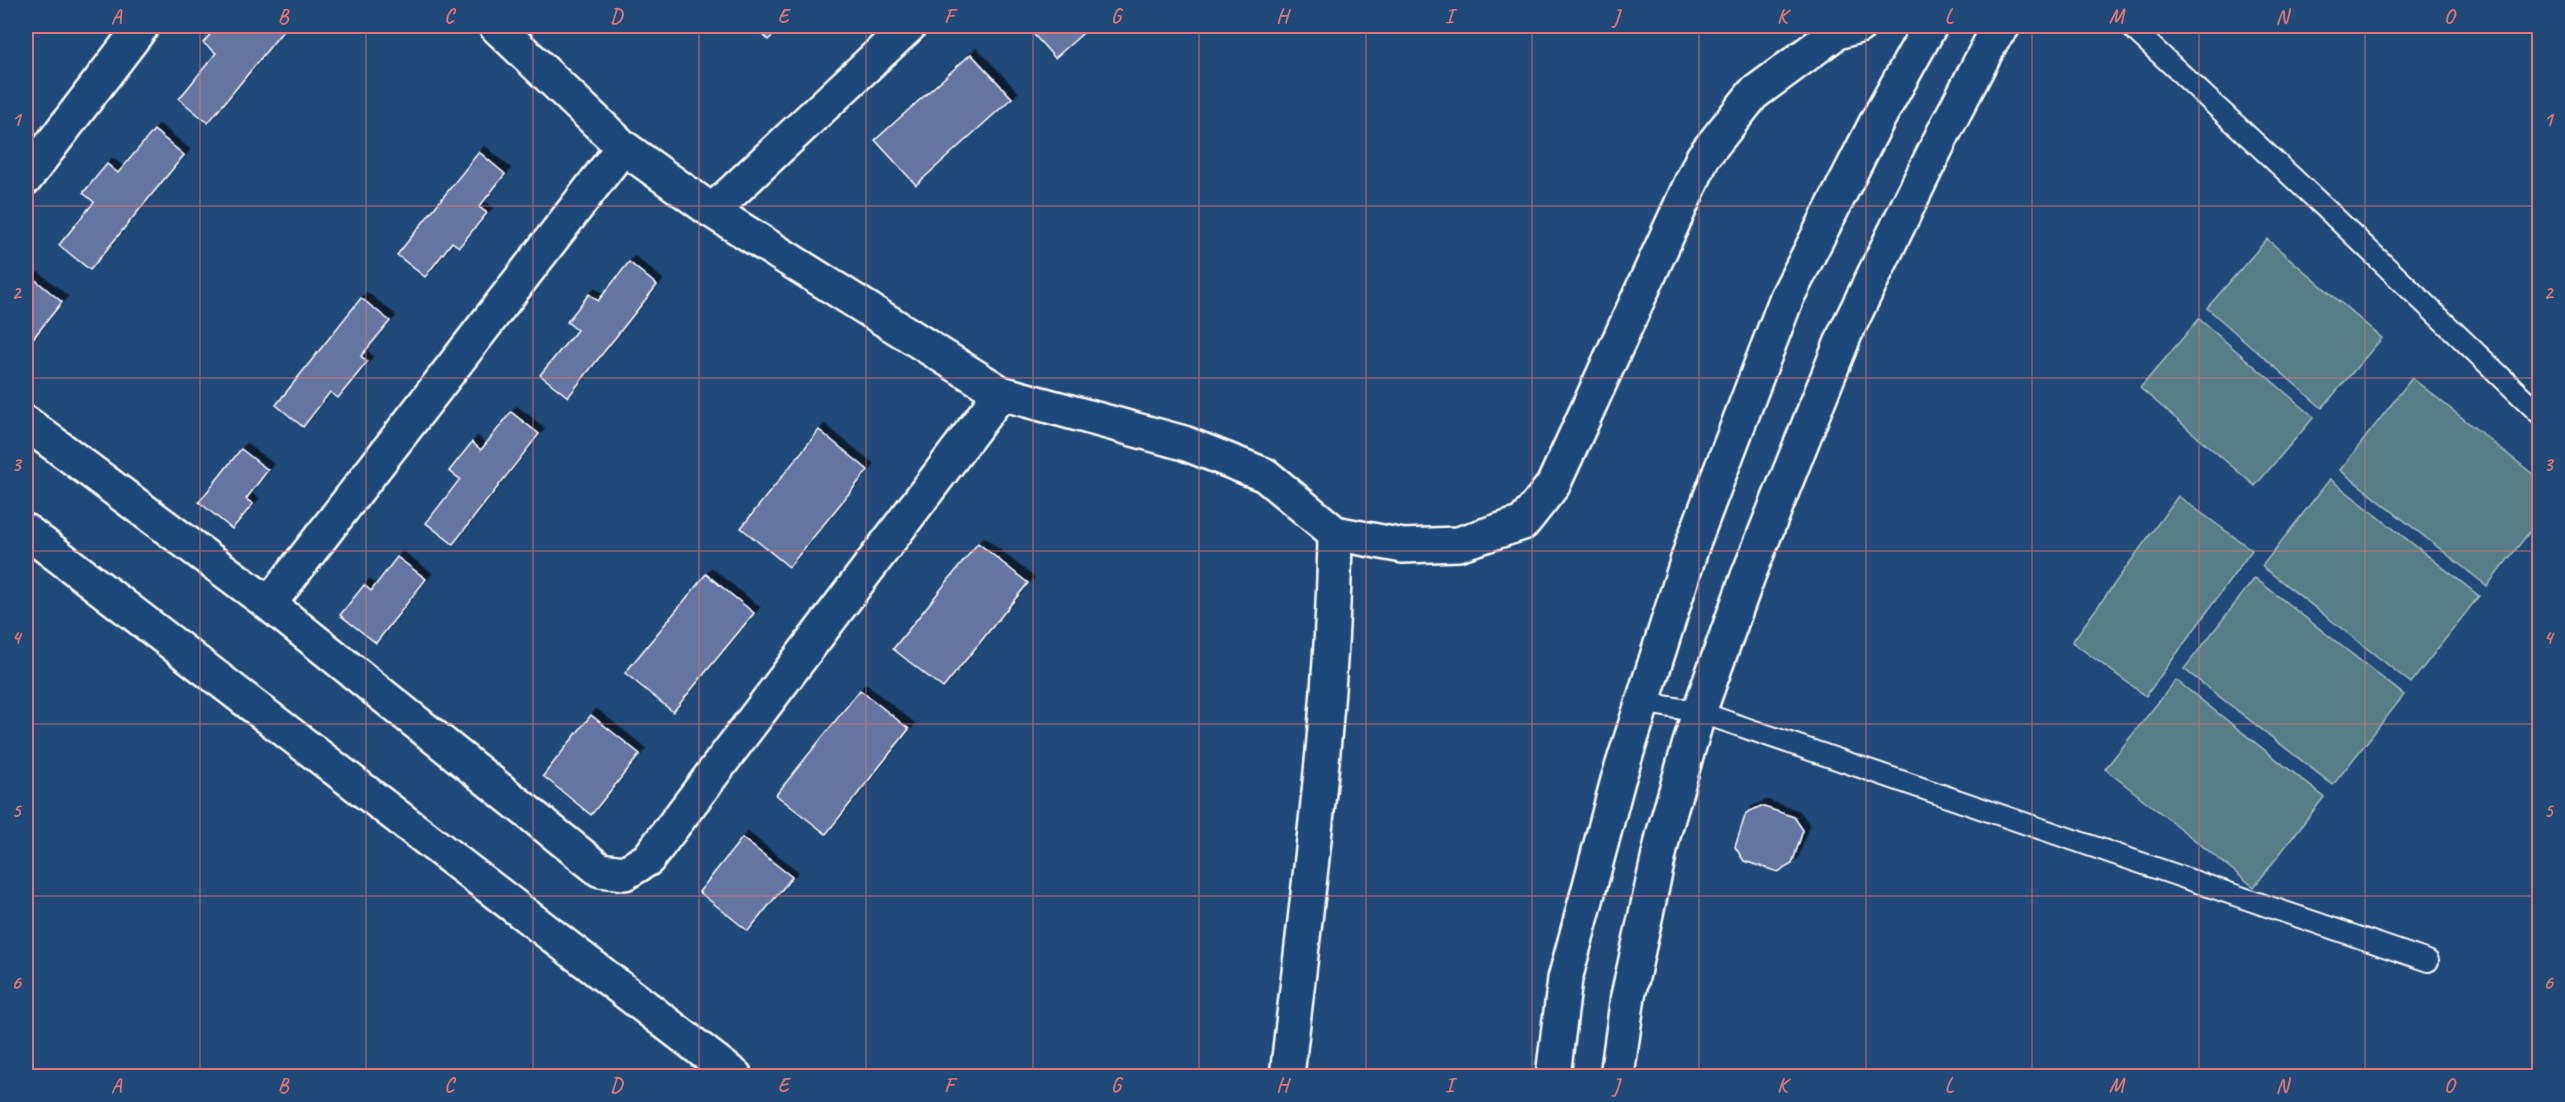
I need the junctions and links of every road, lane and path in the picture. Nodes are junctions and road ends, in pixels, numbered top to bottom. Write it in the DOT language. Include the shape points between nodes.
graph roads {
  1 [pos="142,26"];
  2 [pos="495,26"];
  3 [pos="909,26"];
  4 [pos="1859,26"];
  5 [pos="1930,26"];
  6 [pos="2003,26"];
  7 [pos="2130,26"];
  8 [pos="623,147"];
  9 [pos="26,178"];
  10 [pos="712,211"];
  11 [pos="1001,393"];
  12 [pos="2540,414"];
  13 [pos="26,423"];
  14 [pos="26,531"];
  15 [pos="1335,533"];
  16 [pos="269,604"];
  17 [pos="1641,702"];
  18 [pos="1700,712"];
  19 [pos="2428,961"];
  20 [pos="735,1077"];
  21 [pos="1287,1077"];
  22 [pos="1552,1077"];
  23 [pos="1617,1077"];
  1 -- 9 [label="street"];
  2 -- 8 [label="street"];
  3 -- 10 [label="street"];
  4 -- 15 [label="street" via="1838,32 1753,94 1702,157 1553,485 1523,522 1458,544 1403,546"];
  5 -- 17 [label="street" via="1787,297 1692,543"];
  6 -- 18 [label="street" via="1945,130 1845,334 1756,553"];
  7 -- 12 [label="lane"];
  8 -- 10 [label="street"];
  8 -- 16 [label="street"];
  10 -- 11 [label="street"];
  11 -- 15 [label="street" via="1184,443 1265,475"];
  11 -- 16 [label="street" via="648,859 625,873 600,870"];
  13 -- 16 [label="street"];
  14 -- 20 [label="street"];
  15 -- 21 [label="street" via="1327,715"];
  17 -- 18 [label="lane"];
  17 -- 22 [label="street" via="1565,979"];
  18 -- 19 [label="lane"];
  18 -- 23 [label="street" via="1664,832 1628,996"];
}
